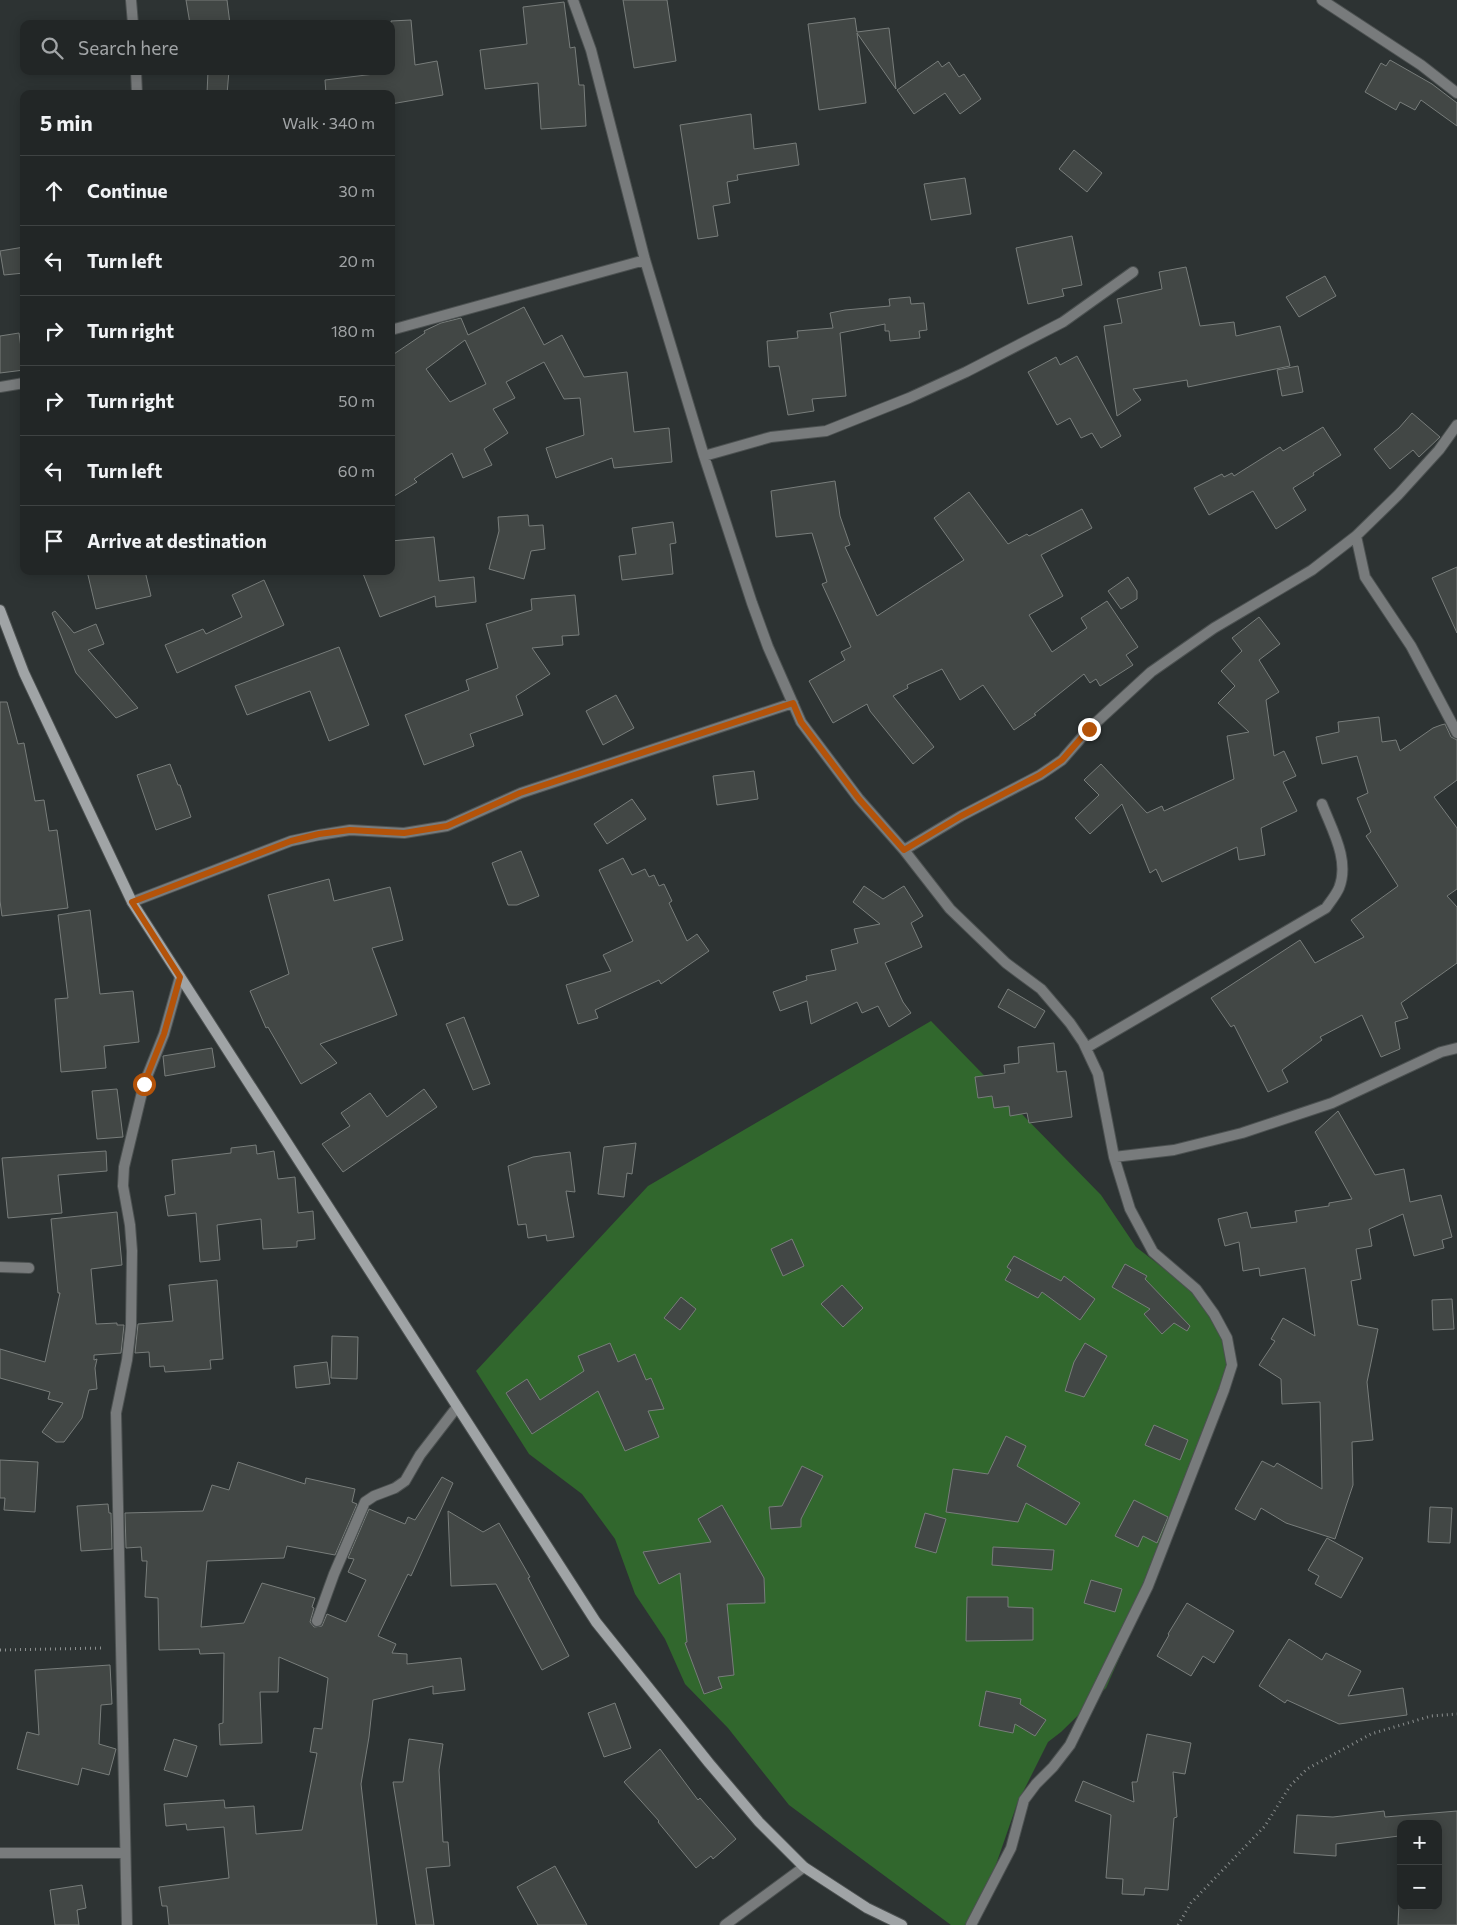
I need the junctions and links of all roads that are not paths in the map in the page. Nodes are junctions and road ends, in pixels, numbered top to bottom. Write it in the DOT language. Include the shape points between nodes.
graph roads {
  1 [pos="131,0"];
  2 [pos="573,0"];
  3 [pos="1322,0"];
  4 [pos="133,20"];
  5 [pos="136,75"];
  6 [pos="137,90"];
  7 [pos="1457,93"];
  8 [pos="645,260"];
  9 [pos="1133,272"];
  10 [pos="395,329"];
  11 [pos="20,384"];
  12 [pos="0,387"];
  13 [pos="1457,425"];
  14 [pos="704,456"];
  15 [pos="1356,536"];
  16 [pos="0,610"];
  17 [pos="793,703"];
  18 [pos="1457,733"];
  19 [pos="1322,804"];
  20 [pos="904,850"];
  21 [pos="132,902"];
  22 [pos="180,977"];
  23 [pos="1086,1048"];
  24 [pos="1457,1048"];
  25 [pos="1114,1157"];
  26 [pos="0,1267"];
  27 [pos="29,1268"];
  28 [pos="457,1407"];
  29 [pos="317,1621"];
  30 [pos="0,1853"];
  31 [pos="124,1853"];
  32 [pos="804,1867"];
  33 [pos="127,1925"];
  34 [pos="725,1925"];
  35 [pos="902,1925"];
  36 [pos="971,1925"];
  1 -- 4 [label="street"];
  2 -- 8 [label="street" via="591,50"];
  3 -- 7 [label="street" via="1421,65"];
  5 -- 6 [label="street"];
  8 -- 10 [label="street"];
  8 -- 14 [label="street"];
  9 -- 14 [label="street" via="1063,322 909,398 826,431 772,437"];
  11 -- 12 [label="street"];
  13 -- 15 [label="street" via="1398,496"];
  14 -- 17 [label="street" via="752,603"];
  15 -- 18 [label="street" via="1365,577 1411,646"];
  15 -- 20 [label="street" via="1312,570 1214,628 1151,672 1089,729 1062,760"];
  16 -- 21 [label="main road" via="24,673"];
  17 -- 20 [label="street" via="801,722 859,799"];
  17 -- 21 [label="street" via="520,793 447,826 404,833 350,830 319,834 291,841"];
  19 -- 23 [label="street" via="1343,866 1339,888 1326,908"];
  20 -- 23 [label="street" via="956,915 1006,963 1041,988"];
  21 -- 22 [label="main road"];
  22 -- 28 [label="main road"];
  22 -- 31 [label="street" via="164,1034 144,1084 124,1167 123,1186 132,1251 128,1360 116,1413"];
  23 -- 25 [label="street" via="1098,1074"];
  24 -- 25 [label="street" via="1332,1103 1242,1133 1174,1150"];
  25 -- 36 [label="street" via="1130,1210 1153,1252 1196,1289 1214,1314 1228,1338 1232,1365 1148,1586 1070,1745 1024,1800 1011,1848"];
  26 -- 27 [label="street"];
  28 -- 29 [label="street" via="405,1481 365,1502"];
  28 -- 32 [label="main road" via="596,1622 759,1822"];
  30 -- 31 [label="street"];
  31 -- 33 [label="street"];
  32 -- 34 [label="street"];
  32 -- 35 [label="main road" via="867,1908"];
}
